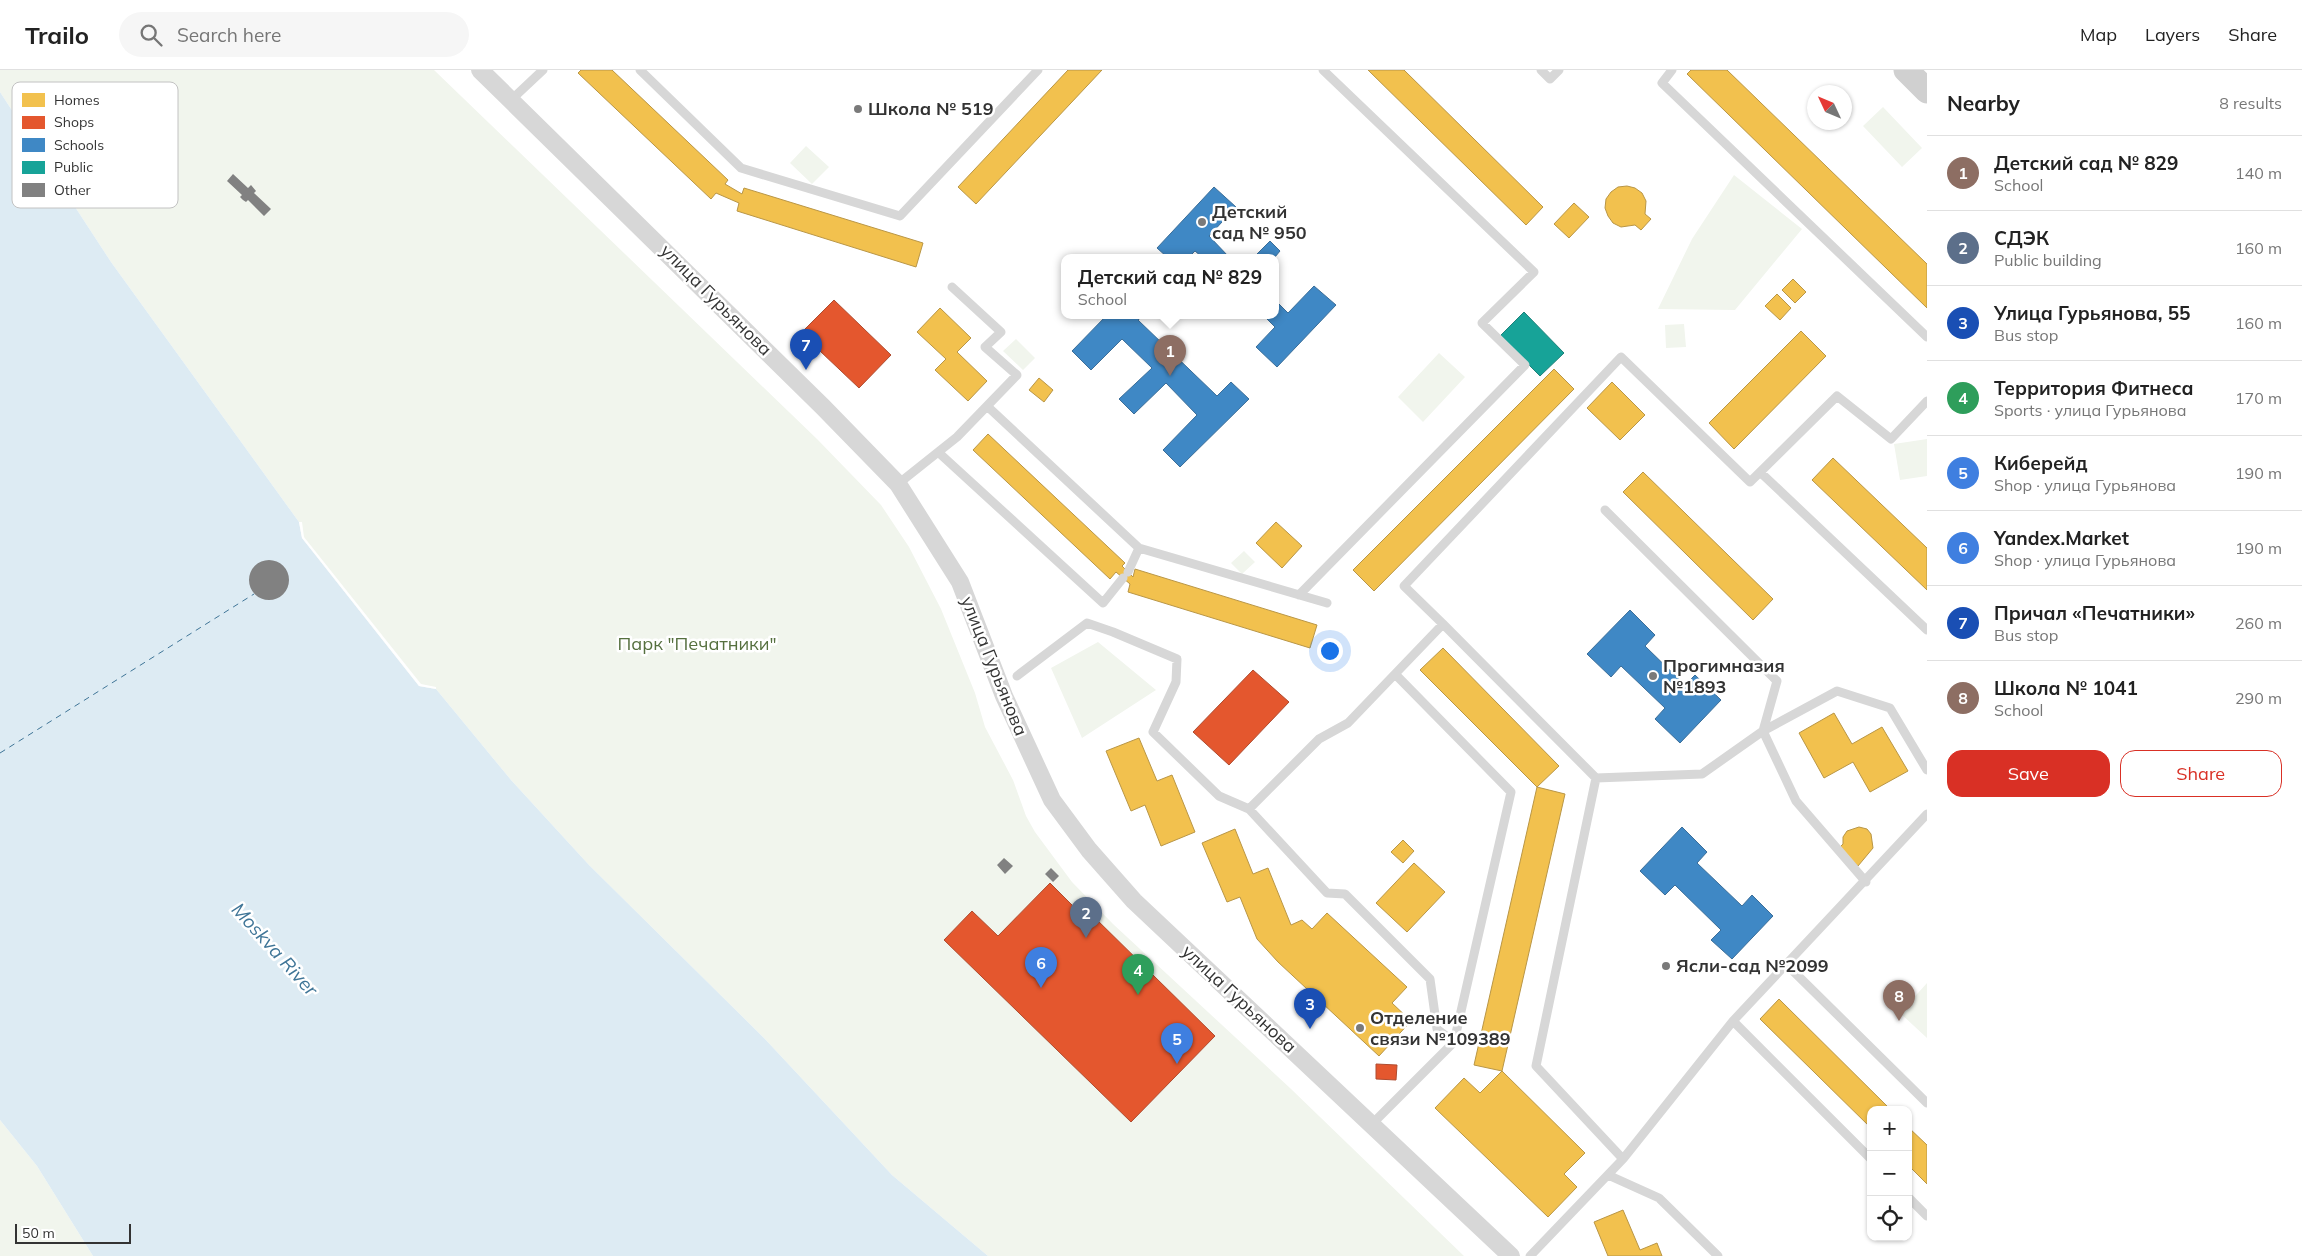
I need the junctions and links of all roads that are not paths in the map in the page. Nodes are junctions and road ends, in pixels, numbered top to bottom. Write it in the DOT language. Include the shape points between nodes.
graph roads {
  1 [pos="480,70"];
  2 [pos="544,70"];
  3 [pos="640,70"];
  4 [pos="1038,70"];
  5 [pos="1323,70"];
  6 [pos="1541,70"];
  7 [pos="1559,70"];
  8 [pos="1672,70"];
  9 [pos="1906,70"];
  10 [pos="1927,91"];
  11 [pos="511,100"];
  12 [pos="952,287"];
  13 [pos="1927,337"];
  14 [pos="1927,401"];
  15 [pos="987,406"];
  16 [pos="938,452"];
  17 [pos="1760,472"];
  18 [pos="898,484"];
  19 [pos="1605,510"];
  20 [pos="1139,548"];
  21 [pos="1299,595"];
  22 [pos="1327,603"];
  23 [pos="1443,624"];
  24 [pos="1927,630"];
  25 [pos="1396,675"];
  26 [pos="1017,676"];
  27 [pos="1763,731"];
  28 [pos="1927,770"];
  29 [pos="1596,778"];
  30 [pos="1249,809"];
  31 [pos="1927,814"];
  32 [pos="1866,882"];
  33 [pos="1787,965"];
  34 [pos="1733,1021"];
  35 [pos="1454,1042"];
  36 [pos="1927,1103"];
  37 [pos="1372,1124"];
  38 [pos="1867,1155"];
  39 [pos="1623,1159"];
  40 [pos="1608,1175"];
  41 [pos="1912,1201"];
  42 [pos="1927,1216"];
  43 [pos="1511,1256"];
  44 [pos="1530,1256"];
  45 [pos="1718,1256"];
  1 -- 11 [label="street, улица Гурьянова"];
  2 -- 11 [label="lane"];
  3 -- 4 [label="lane" via="741,168 900,216"];
  5 -- 21 [label="lane" via="1534,272 1482,323 1525,365"];
  6 -- 7 [label="lane" via="1550,79"];
  8 -- 13 [label="lane" via="1662,83"];
  9 -- 10 [label="main road"];
  11 -- 18 [label="street, улица Гурьянова"];
  12 -- 15 [label="lane" via="1001,332 985,347 1017,375"];
  14 -- 17 [label="lane" via="1891,440 1837,396"];
  15 -- 16 [label="lane"];
  15 -- 20 [label="lane"];
  16 -- 18 [label="lane"];
  16 -- 20 [label="lane" via="1103,603 1126,575"];
  17 -- 23 [label="lane" via="1750,482 1621,357 1404,586"];
  17 -- 24 [label="lane"];
  18 -- 37 [label="street, улица Гурьянова" via="960,582 1004,696 1052,800 1088,850 1134,901"];
  19 -- 27 [label="lane" via="1777,681"];
  20 -- 21 [label="lane"];
  21 -- 22 [label="lane"];
  23 -- 25 [label="lane"];
  23 -- 29 [label="lane"];
  25 -- 30 [label="lane" via="1348,723 1319,739"];
  25 -- 35 [label="lane" via="1511,792"];
  26 -- 30 [label="lane" via="1087,623 1178,659 1176,682 1153,732 1219,796"];
  27 -- 28 [label="lane" via="1837,691 1890,708"];
  27 -- 29 [label="lane" via="1702,774"];
  27 -- 32 [label="lane" via="1796,801"];
  29 -- 39 [label="lane" via="1536,1066"];
  30 -- 35 [label="lane" via="1327,893 1345,894 1430,979 1436,1029"];
  31 -- 32 [label="lane"];
  32 -- 33 [label="lane"];
  33 -- 34 [label="lane"];
  33 -- 36 [label="lane"];
  34 -- 38 [label="lane"];
  34 -- 39 [label="lane"];
  35 -- 37 [label="lane"];
  37 -- 43 [label="street, улица Гурьянова"];
  39 -- 40 [label="lane"];
  40 -- 44 [label="lane"];
  40 -- 45 [label="lane" via="1659,1198"];
  41 -- 42 [label="lane"];
}
